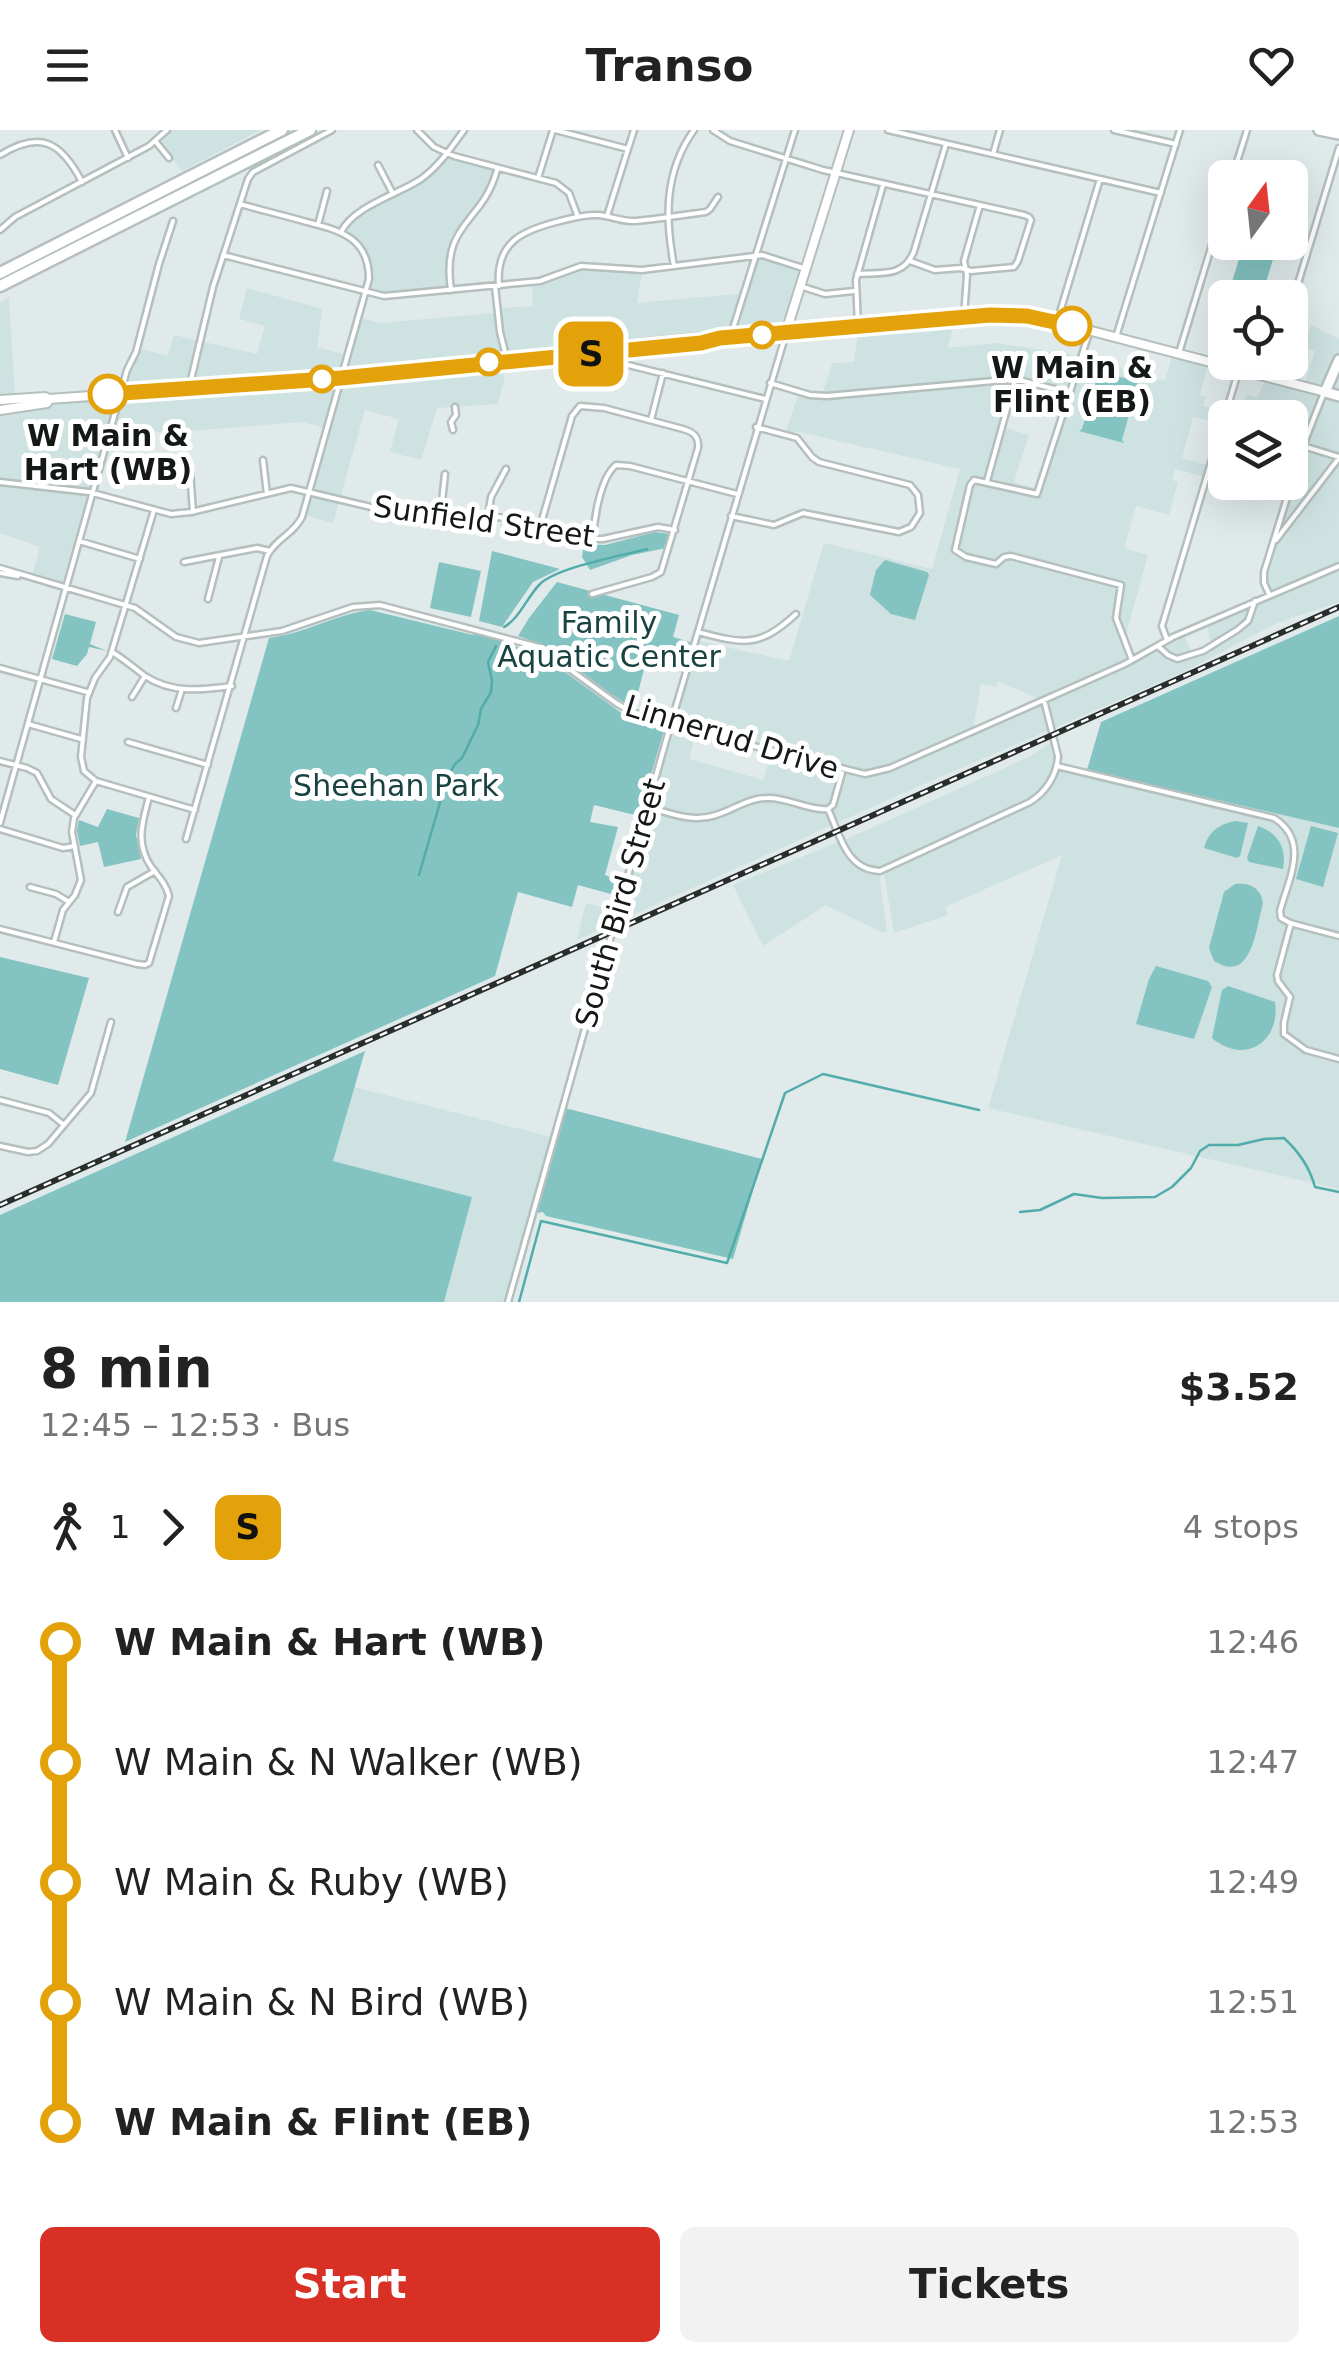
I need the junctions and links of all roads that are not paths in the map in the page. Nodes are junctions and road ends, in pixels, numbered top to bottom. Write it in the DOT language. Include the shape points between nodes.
graph roads {
  1 [pos="114,130"];
  2 [pos="167,130"];
  3 [pos="282,130"];
  4 [pos="310,130"];
  5 [pos="332,130"];
  6 [pos="418,130"];
  7 [pos="464,130"];
  8 [pos="554,130"];
  9 [pos="634,130"];
  10 [pos="694,130"];
  11 [pos="713,130"];
  12 [pos="794,130"];
  13 [pos="849,130"];
  14 [pos="888,130"];
  15 [pos="1000,130"];
  16 [pos="1114,130"];
  17 [pos="1180,130"];
  18 [pos="1246,130"];
  19 [pos="1320,130"];
  20 [pos="1339,134"];
  21 [pos="156,142"];
  22 [pos="946,144"];
  23 [pos="1176,144"];
  24 [pos="1339,148"];
  25 [pos="628,149"];
  26 [pos="446,153"];
  27 [pos="993,154"];
  28 [pos="0,155"];
  29 [pos="128,158"];
  30 [pos="168,158"];
  31 [pos="786,158"];
  32 [pos="1237,160"];
  33 [pos="378,165"];
  34 [pos="498,168"];
  35 [pos="835,173"];
  36 [pos="538,178"];
  37 [pos="1100,179"];
  38 [pos="82,182"];
  39 [pos="883,185"];
  40 [pos="327,191"];
  41 [pos="1160,193"];
  42 [pos="393,194"];
  43 [pos="930,196"];
  44 [pos="718,197"];
  45 [pos="240,204"];
  46 [pos="980,205"];
  47 [pos="607,216"];
  48 [pos="578,217"];
  49 [pos="668,217"];
  50 [pos="173,221"];
  51 [pos="318,225"];
  52 [pos="0,230"];
  53 [pos="341,232"];
  54 [pos="223,256"];
  55 [pos="755,256"];
  56 [pos="1208,258"];
  57 [pos="910,262"];
  58 [pos="674,266"];
  59 [pos="806,269"];
  60 [pos="966,270"];
  61 [pos="0,272"];
  62 [pos="857,274"];
  63 [pos="1299,280"];
  64 [pos="0,286"];
  65 [pos="497,286"];
  66 [pos="800,286"];
  67 [pos="451,290"];
  68 [pos="856,292"];
  69 [pos="366,293"];
  70 [pos="964,318"];
  71 [pos="1056,322"];
  72 [pos="858,326"];
  73 [pos="1090,330"];
  74 [pos="786,332"];
  75 [pos="1116,337"];
  76 [pos="725,338"];
  77 [pos="604,353"];
  78 [pos="1179,354"];
  79 [pos="534,358"];
  80 [pos="508,360"];
  81 [pos="1339,360"];
  82 [pos="1208,361"];
  83 [pos="664,373"];
  84 [pos="341,378"];
  85 [pos="1015,380"];
  86 [pos="1281,380"];
  87 [pos="770,383"];
  88 [pos="189,388"];
  89 [pos="1325,392"];
  90 [pos="121,393"];
  91 [pos="1070,393"];
  92 [pos="1339,396"];
  93 [pos="49,399"];
  94 [pos="765,399"];
  95 [pos="0,405"];
  96 [pos="455,407"];
  97 [pos="650,420"];
  98 [pos="756,428"];
  99 [pos="453,430"];
  100 [pos="1308,432"];
  101 [pos="1308,448"];
  102 [pos="1339,458"];
  103 [pos="263,460"];
  104 [pos="506,469"];
  105 [pos="190,470"];
  106 [pos="1208,473"];
  107 [pos="445,474"];
  108 [pos="0,482"];
  109 [pos="688,482"];
  110 [pos="988,482"];
  111 [pos="310,492"];
  112 [pos="92,493"];
  113 [pos="266,494"];
  114 [pos="737,494"];
  115 [pos="1286,500"];
  116 [pos="154,510"];
  117 [pos="193,512"];
  118 [pos="488,516"];
  119 [pos="731,516"];
  120 [pos="440,520"];
  121 [pos="540,528"];
  122 [pos="675,530"];
  123 [pos="593,540"];
  124 [pos="79,541"];
  125 [pos="1273,544"];
  126 [pos="270,550"];
  127 [pos="220,557"];
  128 [pos="140,559"];
  129 [pos="184,562"];
  130 [pos="1339,566"];
  131 [pos="0,570"];
  132 [pos="66,588"];
  133 [pos="592,594"];
  134 [pos="1269,594"];
  135 [pos="208,599"];
  136 [pos="1255,601"];
  137 [pos="125,605"];
  138 [pos="796,614"];
  139 [pos="162,616"];
  140 [pos="157,623"];
  141 [pos="698,632"];
  142 [pos="245,637"];
  143 [pos="1167,640"];
  144 [pos="1158,646"];
  145 [pos="112,652"];
  146 [pos="1132,660"];
  147 [pos="0,668"];
  148 [pos="146,676"];
  149 [pos="40,679"];
  150 [pos="232,686"];
  151 [pos="182,689"];
  152 [pos="88,693"];
  153 [pos="132,697"];
  154 [pos="1044,700"];
  155 [pos="176,708"];
  156 [pos="671,723"];
  157 [pos="28,724"];
  158 [pos="82,739"];
  159 [pos="128,742"];
  160 [pos="0,762"];
  161 [pos="16,765"];
  162 [pos="208,765"];
  163 [pos="1057,766"];
  164 [pos="842,770"];
  165 [pos="96,781"];
  166 [pos="150,796"];
  167 [pos="647,807"];
  168 [pos="196,810"];
  169 [pos="828,810"];
  170 [pos="74,814"];
  171 [pos="0,826"];
  172 [pos="186,838"];
  173 [pos="75,846"];
  174 [pos="155,871"];
  175 [pos="30,887"];
  176 [pos="70,902"];
  177 [pos="118,912"];
  178 [pos="1291,923"];
  179 [pos="0,929"];
  180 [pos="1339,936"];
  181 [pos="54,942"];
  182 [pos="111,1022"];
  183 [pos="1339,1059"];
  184 [pos="0,1100"];
  185 [pos="64,1125"];
  186 [pos="0,1146"];
  187 [pos="508,1302"];
  1 -- 29 [label="street"];
  2 -- 21 [label="street"];
  3 -- 61 [label="highway"];
  4 -- 64 [label="highway"];
  5 -- 45 [label="street" via="252,172"];
  6 -- 26 [label="street"];
  7 -- 26 [label="street"];
  8 -- 25 [label="street"];
  8 -- 36 [label="street"];
  9 -- 25 [label="street"];
  10 -- 49 [label="street" via="674,169"];
  11 -- 31 [label="street"];
  12 -- 31 [label="street"];
  13 -- 35 [label="main road"];
  14 -- 22 [label="street"];
  15 -- 27 [label="street"];
  16 -- 23 [label="street"];
  17 -- 23 [label="street"];
  18 -- 32 [label="street"];
  19 -- 20 [label="main road"];
  21 -- 29 [label="street"];
  21 -- 30 [label="street"];
  22 -- 27 [label="street"];
  22 -- 43 [label="street"];
  23 -- 41 [label="street"];
  24 -- 63 [label="street"];
  25 -- 47 [label="street"];
  26 -- 34 [label="street"];
  26 -- 42 [label="street"];
  27 -- 37 [label="street"];
  28 -- 38 [label="street" via="31,140 47,142 69,158"];
  29 -- 38 [label="street"];
  31 -- 35 [label="street"];
  31 -- 55 [label="street"];
  33 -- 42 [label="street"];
  34 -- 36 [label="street"];
  34 -- 67 [label="street" via="485,200 454,239"];
  35 -- 39 [label="street"];
  35 -- 59 [label="main road"];
  36 -- 48 [label="street" via="563,187"];
  37 -- 41 [label="street"];
  37 -- 71 [label="street"];
  38 -- 52 [label="street"];
  39 -- 43 [label="street"];
  39 -- 62 [label="street"];
  40 -- 51 [label="street"];
  41 -- 75 [label="street"];
  42 -- 53 [label="street" via="352,217"];
  43 -- 46 [label="street"];
  43 -- 57 [label="street"];
  44 -- 49 [label="street" via="706,212"];
  45 -- 51 [label="street"];
  45 -- 54 [label="street"];
  46 -- 60 [label="street"];
  46 -- 60 [label="street" via="1030,218 1027,234 1014,266"];
  47 -- 48 [label="street"];
  47 -- 49 [label="street"];
  48 -- 65 [label="street" via="514,239"];
  49 -- 58 [label="street"];
  50 -- 90 [label="street"];
  51 -- 53 [label="street"];
  53 -- 69 [label="street" via="368,260"];
  54 -- 69 [label="street"];
  54 -- 88 [label="street"];
  55 -- 58 [label="street"];
  55 -- 59 [label="street"];
  55 -- 76 [label="street"];
  56 -- 78 [label="street"];
  57 -- 60 [label="street"];
  57 -- 62 [label="street" via="896,271"];
  58 -- 65 [label="street" via="581,266 546,280"];
  59 -- 66 [label="main road"];
  60 -- 70 [label="street"];
  62 -- 68 [label="street"];
  65 -- 67 [label="street"];
  65 -- 80 [label="street"];
  66 -- 68 [label="street" via="825,294"];
  66 -- 74 [label="main road"];
  67 -- 69 [label="street"];
  68 -- 72 [label="street"];
  69 -- 84 [label="street"];
  70 -- 71 [label="main road" via="1015,315"];
  70 -- 72 [label="main road"];
  71 -- 73 [label="main road"];
  72 -- 74 [label="main road"];
  73 -- 75 [label="main road"];
  73 -- 91 [label="street"];
  74 -- 76 [label="main road"];
  74 -- 87 [label="street, South Bird Street"];
  75 -- 78 [label="main road"];
  76 -- 77 [label="main road"];
  76 -- 79 [label="main road"];
  77 -- 79 [label="main road"];
  77 -- 83 [label="street"];
  78 -- 82 [label="main road"];
  79 -- 80 [label="main road"];
  80 -- 84 [label="main road"];
  81 -- 89 [label="main road"];
  83 -- 94 [label="street"];
  83 -- 97 [label="street"];
  84 -- 88 [label="main road"];
  84 -- 111 [label="street"];
  85 -- 87 [label="street" via="827,396"];
  85 -- 91 [label="street"];
  85 -- 110 [label="street"];
  86 -- 89 [label="main road"];
  87 -- 94 [label="street, South Bird Street"];
  88 -- 90 [label="main road"];
  89 -- 92 [label="main road"];
  89 -- 100 [label="street"];
  90 -- 93 [label="main road"];
  90 -- 112 [label="street"];
  91 -- 110 [label="street" via="1036,494"];
  93 -- 95 [label="main road"];
  93 -- 95 [label="main road"];
  94 -- 98 [label="street, South Bird Street"];
  96 -- 99 [label="street"];
  97 -- 109 [label="street" via="694,434 698,448"];
  97 -- 121 [label="street" via="577,408"];
  98 -- 114 [label="street, South Bird Street"];
  98 -- 119 [label="street" via="793,436 819,462 910,485 920,513 912,527 899,532 803,513 774,526"];
  101 -- 102 [label="street"];
  102 -- 125 [label="street"];
  103 -- 113 [label="street"];
  104 -- 118 [label="street"];
  105 -- 117 [label="street"];
  106 -- 143 [label="street" via="1162,626"];
  107 -- 120 [label="street"];
  108 -- 112 [label="street, Sunfield Street"];
  109 -- 114 [label="street"];
  109 -- 122 [label="street"];
  109 -- 123 [label="street" via="621,464 610,469"];
  110 -- 146 [label="street" via="970,485 955,550 996,564 1010,556 1121,585 1116,618"];
  111 -- 113 [label="street, Sunfield Street"];
  111 -- 120 [label="street, Sunfield Street"];
  111 -- 126 [label="street" via="296,528"];
  112 -- 116 [label="street, Sunfield Street"];
  112 -- 124 [label="street"];
  113 -- 117 [label="street, Sunfield Street"];
  114 -- 119 [label="street, South Bird Street"];
  115 -- 125 [label="street"];
  116 -- 117 [label="street, Sunfield Street"];
  116 -- 128 [label="street"];
  118 -- 120 [label="street, Sunfield Street"];
  118 -- 121 [label="street, Sunfield Street"];
  119 -- 141 [label="street, South Bird Street"];
  121 -- 123 [label="street, Sunfield Street"];
  122 -- 123 [label="street, Sunfield Street" via="658,527"];
  122 -- 133 [label="street" via="658,575"];
  124 -- 128 [label="street"];
  124 -- 132 [label="street"];
  125 -- 134 [label="street" via="1263,576"];
  126 -- 127 [label="street"];
  126 -- 142 [label="street"];
  127 -- 129 [label="street"];
  127 -- 135 [label="street"];
  128 -- 137 [label="street"];
  130 -- 134 [label="street, Linnerud Drive"];
  131 -- 132 [label="street, Linnerud Drive"];
  132 -- 137 [label="street, Linnerud Drive"];
  132 -- 149 [label="street"];
  134 -- 136 [label="street, Linnerud Drive"];
  136 -- 143 [label="street, Linnerud Drive"];
  136 -- 144 [label="street" via="1248,621 1203,652 1177,659"];
  137 -- 140 [label="street, Linnerud Drive"];
  137 -- 145 [label="street"];
  138 -- 141 [label="street" via="752,641"];
  139 -- 140 [label="street"];
  140 -- 142 [label="street, Linnerud Drive" via="191,642"];
  141 -- 156 [label="street, South Bird Street"];
  142 -- 150 [label="street"];
  142 -- 156 [label="street, Linnerud Drive" via="380,606 539,647 624,708"];
  143 -- 144 [label="street, Linnerud Drive"];
  144 -- 146 [label="street, Linnerud Drive"];
  145 -- 148 [label="street"];
  145 -- 152 [label="street"];
  146 -- 154 [label="street, Linnerud Drive"];
  147 -- 149 [label="street"];
  148 -- 151 [label="street"];
  148 -- 153 [label="street"];
  149 -- 152 [label="street"];
  149 -- 157 [label="street"];
  150 -- 151 [label="street"];
  150 -- 162 [label="street"];
  151 -- 155 [label="street"];
  152 -- 158 [label="street"];
  154 -- 163 [label="street"];
  154 -- 164 [label="street, Linnerud Drive" via="884,771"];
  156 -- 164 [label="street, Linnerud Drive"];
  156 -- 167 [label="street, South Bird Street"];
  157 -- 158 [label="street"];
  157 -- 161 [label="street"];
  158 -- 165 [label="street" via="82,764"];
  159 -- 162 [label="street"];
  160 -- 161 [label="street"];
  161 -- 170 [label="street" via="37,773 47,794"];
  161 -- 171 [label="street"];
  162 -- 168 [label="street"];
  163 -- 169 [label="street" via="1030,802 884,870 864,869 852,860"];
  163 -- 178 [label="street" via="1281,822 1296,854 1280,912"];
  164 -- 169 [label="street"];
  165 -- 166 [label="street"];
  165 -- 170 [label="street"];
  166 -- 168 [label="street"];
  166 -- 174 [label="street" via="140,836"];
  167 -- 169 [label="street" via="696,819 770,798"];
  167 -- 187 [label="street, South Bird Street"];
  168 -- 172 [label="street"];
  170 -- 173 [label="street"];
  171 -- 173 [label="street" via="63,848"];
  173 -- 176 [label="street" via="81,880"];
  174 -- 177 [label="street" via="128,887"];
  174 -- 181 [label="street" via="169,896 147,964"];
  175 -- 176 [label="street"];
  176 -- 181 [label="street"];
  178 -- 180 [label="street"];
  178 -- 183 [label="street" via="1276,975 1290,997 1284,1034 1306,1050"];
  179 -- 181 [label="street"];
  182 -- 185 [label="street" via="94,1089"];
  184 -- 185 [label="street" via="48,1113"];
  185 -- 186 [label="street" via="37,1151"];
}
